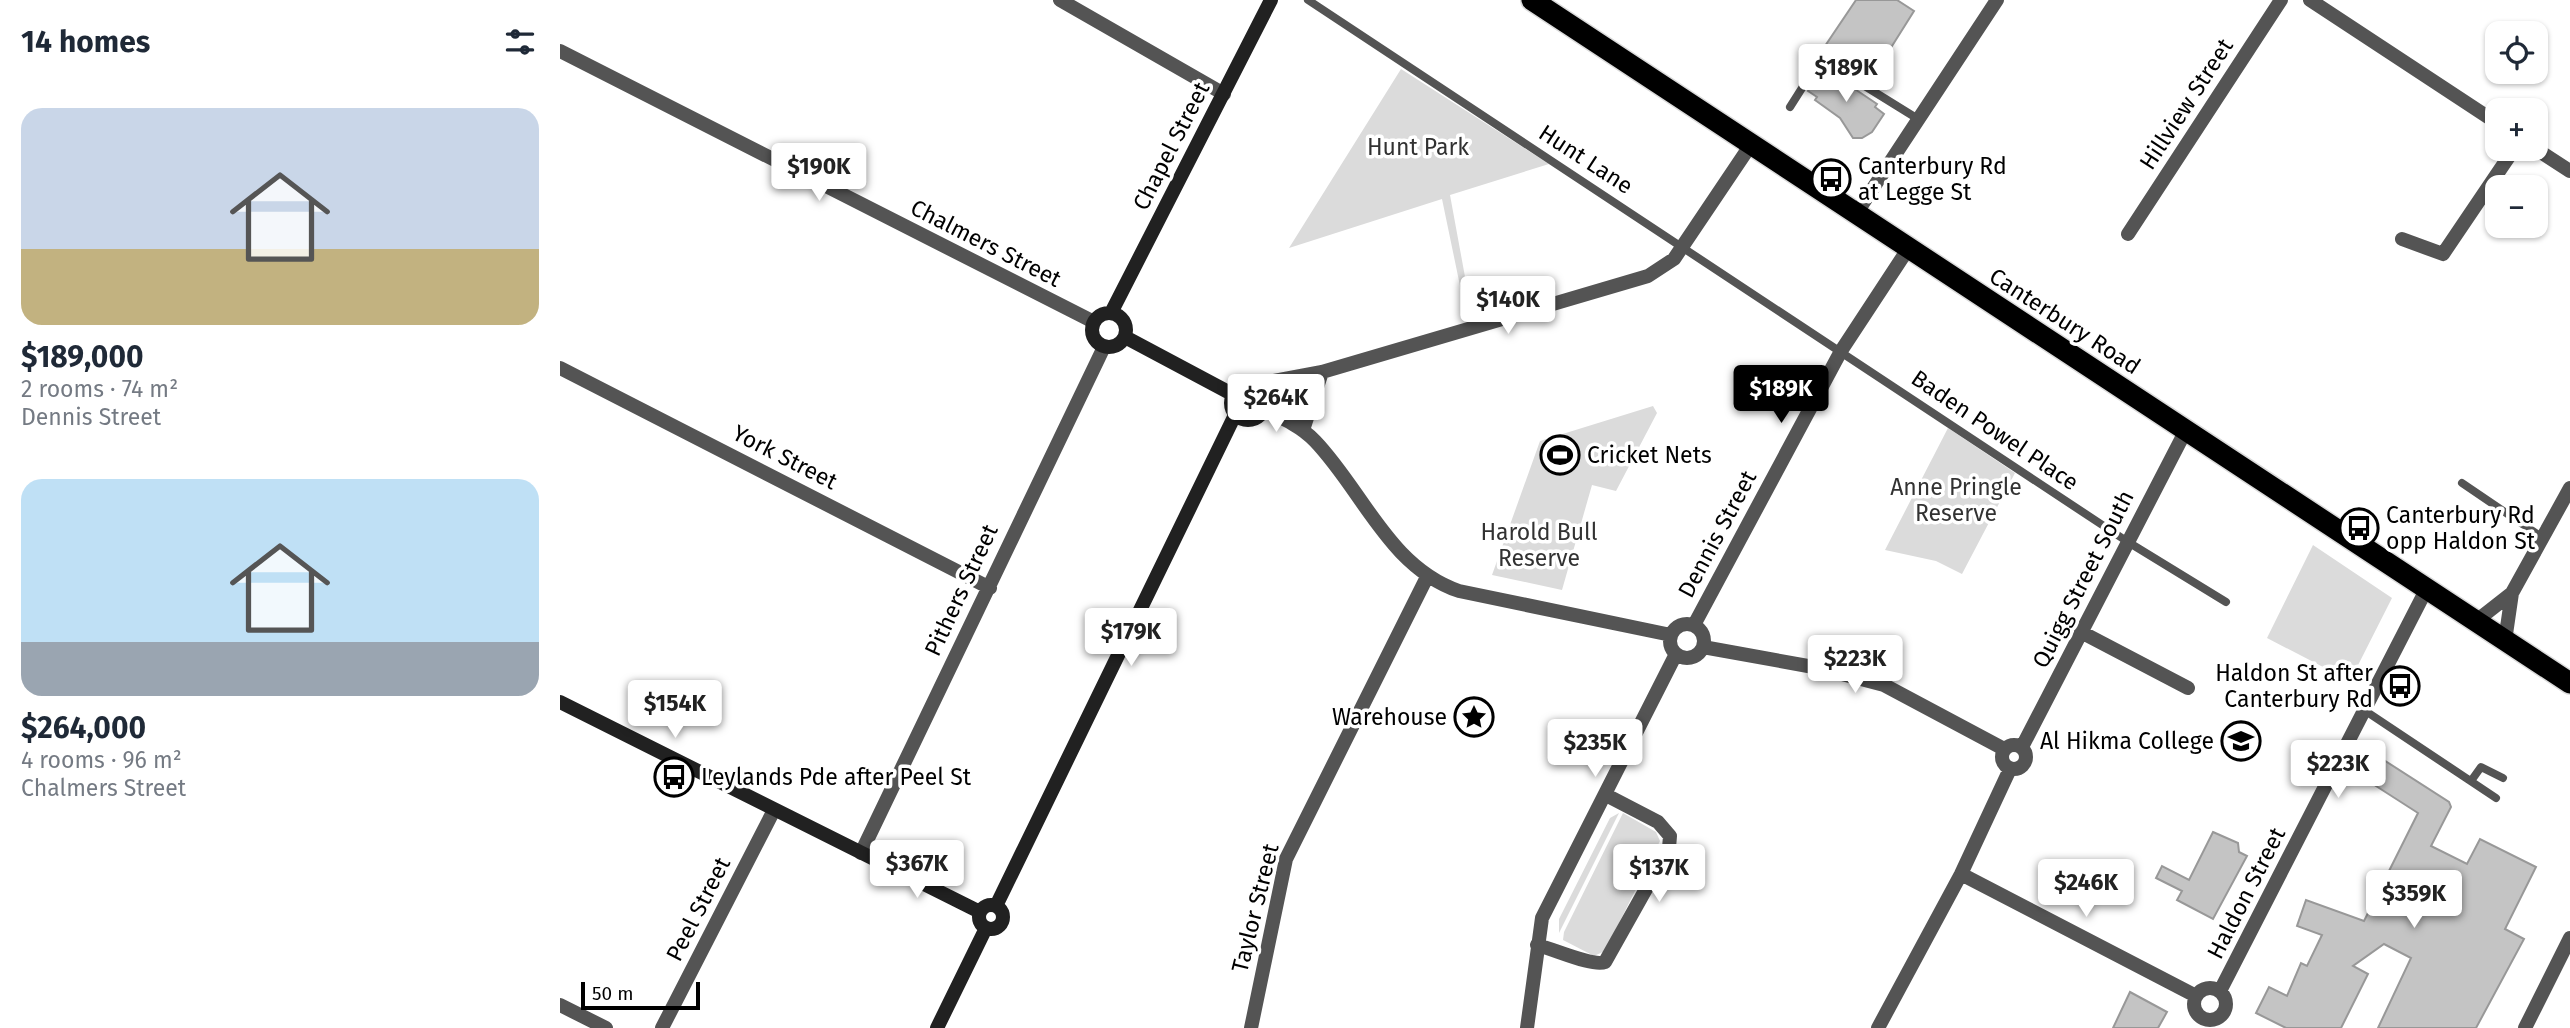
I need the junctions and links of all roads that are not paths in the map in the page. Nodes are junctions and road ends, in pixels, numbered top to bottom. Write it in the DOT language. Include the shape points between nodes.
graph roads {
  1 [pos="1060,0"];
  2 [pos="1271,0"];
  3 [pos="1308,0"];
  4 [pos="1532,0"];
  5 [pos="1997,0"];
  6 [pos="2281,0"];
  7 [pos="2309,0"];
  8 [pos="560,51"];
  9 [pos="1224,94"];
  10 [pos="1790,107"];
  11 [pos="2485,116"];
  12 [pos="1918,119"];
  13 [pos="1750,146"];
  14 [pos="2548,157"];
  15 [pos="2506,161"];
  16 [pos="2570,171"];
  17 [pos="1856,214"];
  18 [pos="2128,234"];
  19 [pos="2402,239"];
  20 [pos="1683,245"];
  21 [pos="1909,249"];
  22 [pos="1111,313"];
  23 [pos="1094,322"];
  24 [pos="1125,337"];
  25 [pos="1104,347"];
  26 [pos="1841,351"];
  27 [pos="560,368"];
  28 [pos="1322,372"];
  29 [pos="1252,385"];
  30 [pos="1232,394"];
  31 [pos="1265,407"];
  32 [pos="1235,415"];
  33 [pos="1303,430"];
  34 [pos="2185,432"];
  35 [pos="2462,483"];
  36 [pos="2570,488"];
  37 [pos="2543,538"];
  38 [pos="2128,542"];
  39 [pos="1427,578"];
  40 [pos="990,588"];
  41 [pos="2427,590"];
  42 [pos="2512,593"];
  43 [pos="2226,602"];
  44 [pos="2475,622"];
  45 [pos="1694,625"];
  46 [pos="2081,632"];
  47 [pos="1671,635"];
  48 [pos="2505,641"];
  49 [pos="1703,647"];
  50 [pos="1675,654"];
  51 [pos="2570,683"];
  52 [pos="2188,688"];
  53 [pos="560,702"];
  54 [pos="2364,710"];
  55 [pos="2022,747"];
  56 [pos="2004,749"];
  57 [pos="2010,769"];
  58 [pos="2503,778"];
  59 [pos="2471,781"];
  60 [pos="1606,795"];
  61 [pos="2496,797"];
  62 [pos="774,810"];
  63 [pos="861,853"];
  64 [pos="1961,874"];
  65 [pos="996,906"];
  66 [pos="980,912"];
  67 [pos="986,928"];
  68 [pos="2570,938"];
  69 [pos="1537,946"];
  70 [pos="2220,991"];
  71 [pos="2196,996"];
  72 [pos="560,1005"];
  73 [pos="2205,1024"];
  74 [pos="606,1028"];
  75 [pos="662,1028"];
  76 [pos="937,1028"];
  77 [pos="1251,1028"];
  78 [pos="1527,1028"];
  79 [pos="1878,1028"];
  80 [pos="2525,1028"];
  1 -- 9 [label="street"];
  2 -- 9 [label="street, Chapel Street"];
  3 -- 20 [label="lane, Hunt Lane"];
  4 -- 13 [label="highway, Canterbury Road"];
  5 -- 12 [label="street"];
  6 -- 18 [label="street, Hillview Street"];
  7 -- 11 [label="street"];
  8 -- 23 [label="street, Chalmers Street"];
  9 -- 22 [label="street, Chapel Street"];
  10 -- 12 [label="lane" via="1816,66 1826,62"];
  12 -- 17 [label="street"];
  13 -- 17 [label="highway, Canterbury Road"];
  13 -- 20 [label="street"];
  14 -- 16 [label="street"];
  15 -- 19 [label="street" via="2444,254"];
  17 -- 21 [label="highway, Canterbury Road"];
  20 -- 26 [label="lane, Hunt Lane"];
  20 -- 28 [label="street" via="1674,259 1648,276"];
  21 -- 26 [label="street, Dennis Street"];
  21 -- 34 [label="highway, Canterbury Road"];
  22 -- 23 [label="street" via="1101,314"];
  22 -- 24 [label="street" via="1124,322"];
  23 -- 25 [label="street" via="1093,337"];
  24 -- 25 [label="street" via="1114,347"];
  24 -- 30 [label="street"];
  25 -- 40 [label="street, Pithers Street" via="996,565"];
  26 -- 38 [label="lane, Baden Powel Place"];
  26 -- 45 [label="street, Dennis Street"];
  27 -- 40 [label="street, York Street"];
  28 -- 29 [label="street"];
  28 -- 31 [label="street"];
  28 -- 33 [label="street"];
  29 -- 30 [label="street"];
  29 -- 31 [label="street" via="1261,390"];
  30 -- 32 [label="street"];
  31 -- 32 [label="street" via="1251,420"];
  31 -- 33 [label="street"];
  32 -- 65 [label="street"];
  33 -- 39 [label="street" via="1402,556"];
  34 -- 38 [label="street, Quigg Street South"];
  34 -- 41 [label="highway, Canterbury Road"];
  35 -- 37 [label="lane"];
  36 -- 37 [label="street"];
  37 -- 42 [label="street"];
  38 -- 43 [label="lane, Baden Powel Place"];
  38 -- 46 [label="street, Quigg Street South"];
  39 -- 47 [label="street" via="1459,591"];
  39 -- 77 [label="street, Taylor Street" via="1286,859"];
  40 -- 63 [label="street, Pithers Street"];
  41 -- 44 [label="highway, Canterbury Road"];
  41 -- 54 [label="street, Haldon Street"];
  42 -- 44 [label="street"];
  42 -- 48 [label="street"];
  44 -- 48 [label="highway, Canterbury Road"];
  45 -- 47 [label="street" via="1683,624"];
  45 -- 49 [label="street" via="1702,632"];
  46 -- 52 [label="street"];
  46 -- 55 [label="street, Quigg Street South"];
  47 -- 50 [label="street"];
  48 -- 51 [label="highway, Canterbury Road"];
  49 -- 50 [label="street" via="1691,658"];
  49 -- 56 [label="street" via="1884,685"];
  50 -- 60 [label="street"];
  53 -- 62 [label="street"];
  54 -- 59 [label="lane"];
  54 -- 70 [label="street, Haldon Street"];
  55 -- 56 [label="street"];
  55 -- 57 [label="street" via="2024,765"];
  56 -- 57 [label="street" via="2002,760"];
  57 -- 64 [label="street"];
  58 -- 59 [label="lane" via="2483,767"];
  59 -- 61 [label="lane"];
  60 -- 69 [label="street" via="1542,918"];
  60 -- 69 [label="street" via="1663,826 1670,836 1669,848 1608,959 1594,964 1562,950"];
  62 -- 63 [label="street"];
  62 -- 75 [label="street, Peel Street"];
  63 -- 66 [label="street"];
  64 -- 71 [label="street"];
  64 -- 79 [label="street"];
  65 -- 66 [label="street"];
  65 -- 67 [label="street" via="1003,922 994,929"];
  66 -- 67 [label="street" via="979,920"];
  67 -- 76 [label="street"];
  68 -- 80 [label="street"];
  69 -- 78 [label="street"];
  70 -- 71 [label="street" via="2204,988"];
  70 -- 73 [label="street" via="2226,1000 2225,1011"];
  71 -- 73 [label="street" via="2195,1011"];
  72 -- 74 [label="street"];
}
